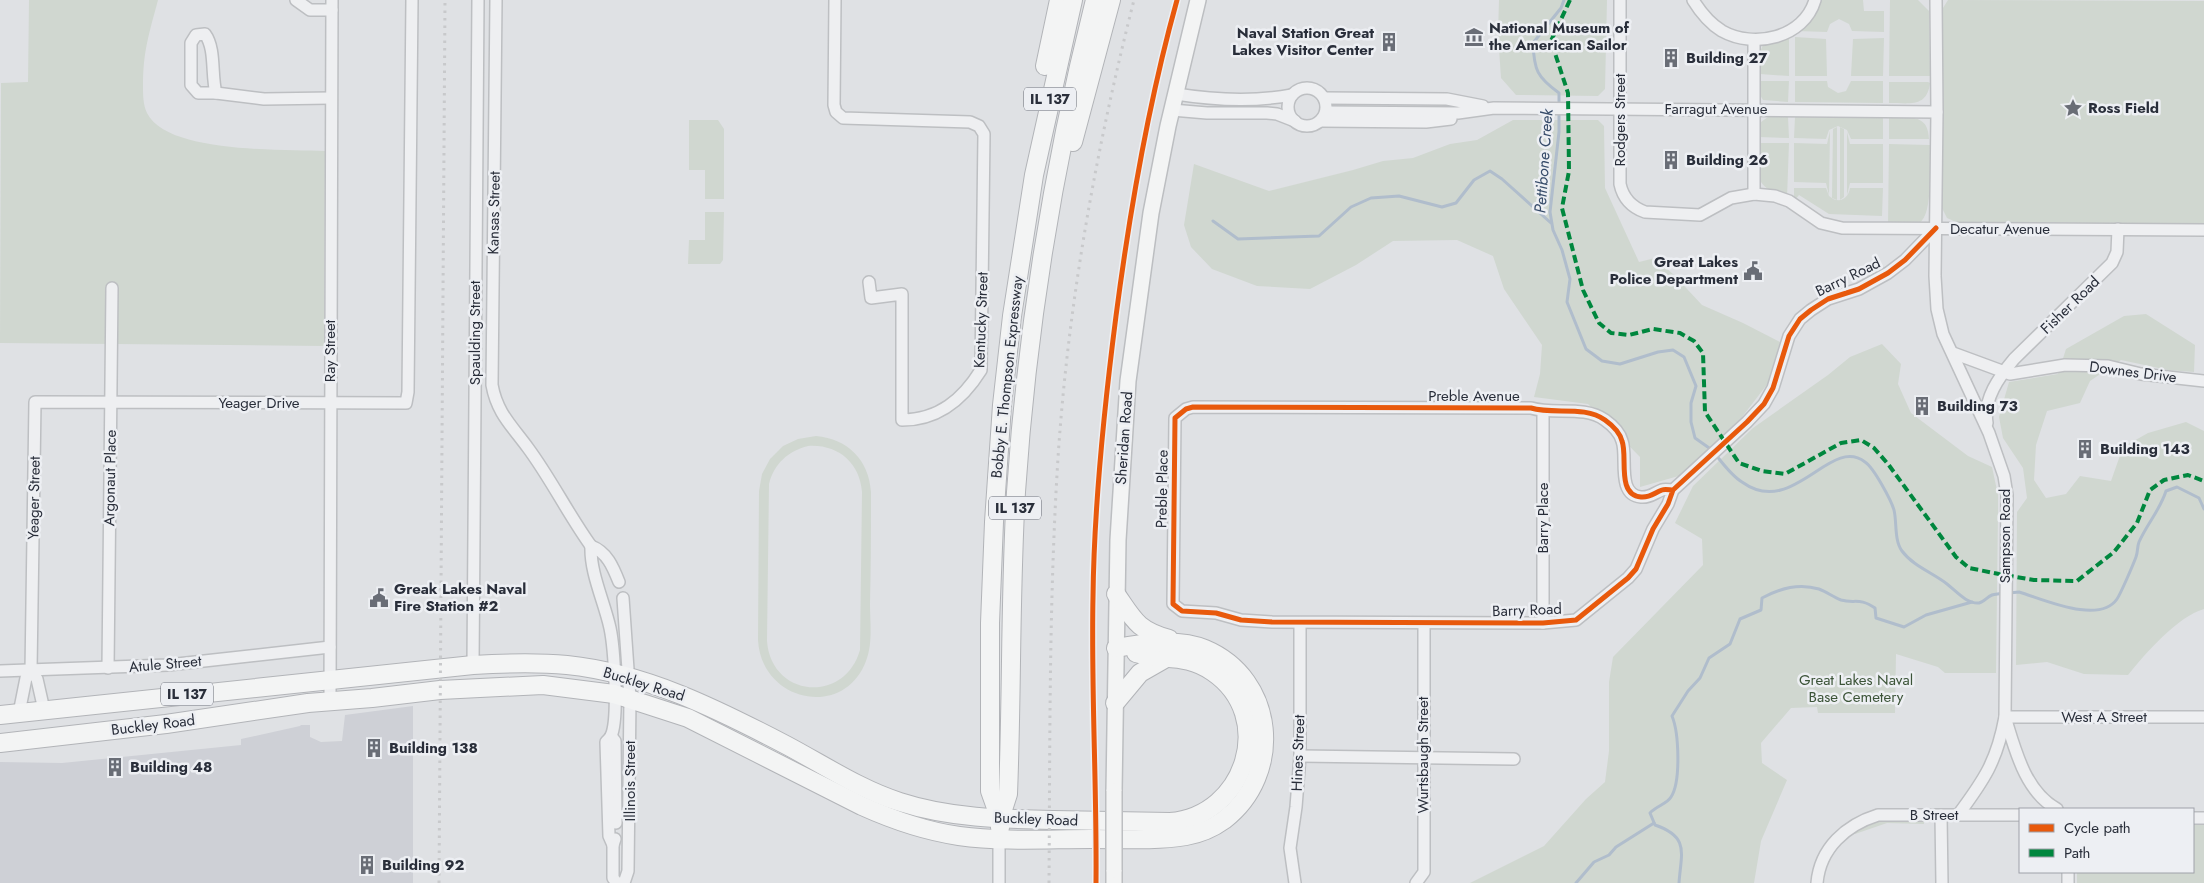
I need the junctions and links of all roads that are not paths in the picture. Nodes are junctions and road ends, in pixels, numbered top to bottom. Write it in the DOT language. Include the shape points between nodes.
graph roads {
  1 [pos="296,0"];
  2 [pos="412,0"];
  3 [pos="478,0"];
  4 [pos="496,0"];
  5 [pos="835,0"];
  6 [pos="1058,0"];
  7 [pos="1073,0"];
  8 [pos="1095,0"];
  9 [pos="1111,0"];
  10 [pos="1198,0"];
  11 [pos="1620,0"];
  12 [pos="1693,0"];
  13 [pos="1815,0"];
  14 [pos="1936,0"];
  15 [pos="332,5"];
  16 [pos="1754,40"];
  17 [pos="216,93"];
  18 [pos="1176,94"];
  19 [pos="1292,95"];
  20 [pos="331,98"];
  21 [pos="1324,98"];
  22 [pos="1494,108"];
  23 [pos="1620,108"];
  24 [pos="1172,110"];
  25 [pos="1754,110"];
  26 [pos="1937,112"];
  27 [pos="1323,116"];
  28 [pos="1295,121"];
  29 [pos="1053,188"];
  30 [pos="1754,194"];
  31 [pos="1030,198"];
  32 [pos="1660,213"];
  33 [pos="1936,228"];
  34 [pos="2118,229"];
  35 [pos="2204,230"];
  36 [pos="869,282"];
  37 [pos="112,288"];
  38 [pos="1952,353"];
  39 [pos="2003,372"];
  40 [pos="2204,381"];
  41 [pos="111,402"];
  42 [pos="330,404"];
  43 [pos="1214,407"];
  44 [pos="1543,412"];
  45 [pos="1989,433"];
  46 [pos="1674,490"];
  47 [pos="591,546"];
  48 [pos="619,582"];
  49 [pos="1116,594"];
  50 [pos="623,598"];
  51 [pos="1173,604"];
  52 [pos="1300,623"];
  53 [pos="1543,623"];
  54 [pos="1424,624"];
  55 [pos="330,647"];
  56 [pos="1116,648"];
  57 [pos="1173,649"];
  58 [pos="473,665"];
  59 [pos="108,668"];
  60 [pos="0,671"];
  61 [pos="31,671"];
  62 [pos="621,675"];
  63 [pos="330,680"];
  64 [pos="622,696"];
  65 [pos="330,701"];
  66 [pos="1115,703"];
  67 [pos="44,710"];
  68 [pos="18,713"];
  69 [pos="0,715"];
  70 [pos="2005,717"];
  71 [pos="2204,717"];
  72 [pos="0,743"];
  73 [pos="1300,756"];
  74 [pos="1422,757"];
  75 [pos="1514,759"];
  76 [pos="2056,808"];
  77 [pos="1941,815"];
  78 [pos="1958,815"];
  79 [pos="2019,815"];
  80 [pos="1000,818"];
  81 [pos="999,839"];
  82 [pos="1114,876"];
  83 [pos="617,883"];
  84 [pos="624,883"];
  85 [pos="999,883"];
  86 [pos="1295,883"];
  87 [pos="1416,883"];
  88 [pos="1816,883"];
  89 [pos="1942,883"];
  1 -- 15 [label="street" via="310,10"];
  2 -- 42 [label="street, Yeager Drive" via="408,392 406,401 398,404"];
  3 -- 58 [label="street, Spaulding Street"];
  4 -- 47 [label="street, Kansas Street" via="492,385 495,402 513,432 528,448"];
  5 -- 36 [label="street, Kentucky Street" via="836,112 843,118 970,122 979,126 984,134 982,370 948,408 934,416 902,420 902,294 871,298"];
  6 -- 31 [label="highway" via="1037,107"];
  7 -- 31 [label="highway, Bobby E. Thompson Expressway / IL 137"];
  8 -- 29 [label="highway, Bobby E. Thompson Expressway / IL 137" via="1068,109"];
  9 -- 29 [label="highway" via="1070,154"];
  10 -- 18 [label="main road, Sheridan Road"];
  11 -- 23 [label="street, Rodgers Street"];
  12 -- 16 [label="street" via="1710,22 1721,30"];
  13 -- 16 [label="street" via="1809,15 1794,28 1778,36"];
  14 -- 26 [label="street"];
  15 -- 20 [label="street, Ray Street"];
  16 -- 25 [label="street"];
  17 -- 17 [label="street" via="198,93 191,85 191,43 196,35 205,34 210,41"];
  17 -- 20 [label="street" via="264,99"];
  18 -- 19 [label="street" via="1205,99 1263,99"];
  18 -- 24 [label="main road, Sheridan Road"];
  19 -- 21 [label="street" via="1298,89 1311,88"];
  19 -- 28 [label="street" via="1288,109"];
  20 -- 42 [label="street, Ray Street"];
  21 -- 22 [label="street, Farragut Avenue" via="1447,99"];
  21 -- 27 [label="street"];
  22 -- 23 [label="street, Farragut Avenue"];
  22 -- 27 [label="street, Farragut Avenue" via="1458,113"];
  23 -- 25 [label="street, Farragut Avenue"];
  23 -- 32 [label="street, Rodgers Street" via="1621,191 1624,198 1638,209"];
  24 -- 28 [label="street" via="1266,113"];
  24 -- 49 [label="main road, Sheridan Road" via="1151,213 1128,380"];
  25 -- 26 [label="street, Farragut Avenue"];
  25 -- 30 [label="street"];
  26 -- 33 [label="street, Sampson Road"];
  27 -- 28 [label="street" via="1309,126"];
  29 -- 80 [label="highway, Bobby E. Thompson Expressway / IL 137" via="1032,322 1018,460 1008,794"];
  30 -- 32 [label="street, Decatur Avenue" via="1731,198 1700,215"];
  30 -- 33 [label="street, Decatur Avenue" via="1789,201 1813,219 1833,227"];
  31 -- 80 [label="highway, Bobby E. Thompson Expressway / IL 137" via="1009,340 992,569 990,791"];
  33 -- 34 [label="street, Decatur Avenue"];
  33 -- 38 [label="street, Sampson Road" via="1937,309"];
  33 -- 46 [label="street, Barry Road" via="1888,273 1860,289 1828,299 1800,319 1789,336 1770,395 1747,422"];
  34 -- 35 [label="street, Decatur Avenue"];
  34 -- 39 [label="street, Fisher Road" via="2117,252 2112,263"];
  37 -- 41 [label="street, Argonaut Place"];
  38 -- 39 [label="street"];
  38 -- 45 [label="street, Sampson Road"];
  39 -- 40 [label="street, Downes Drive" via="2010,374 2065,365 2108,366 2141,374"];
  39 -- 45 [label="street, Fisher Road" via="1988,405"];
  41 -- 42 [label="street, Yeager Drive"];
  41 -- 59 [label="street, Argonaut Place"];
  41 -- 61 [label="street, Yeager Street" via="35,402"];
  42 -- 55 [label="street, Ray Street"];
  43 -- 44 [label="street, Preble Avenue" via="1531,408"];
  43 -- 51 [label="street, Preble Place" via="1186,409 1175,418"];
  44 -- 46 [label="street, Preble Avenue" via="1581,412 1605,420 1623,442 1627,488 1638,497"];
  44 -- 53 [label="street, Barry Place"];
  45 -- 70 [label="street, Sampson Road" via="1998,454 2007,495"];
  46 -- 53 [label="street, Barry Road" via="1636,569 1628,578 1576,620"];
  47 -- 48 [label="street, Kansas Street" via="598,548 611,562"];
  47 -- 62 [label="street, Kansas Street" via="594,570"];
  49 -- 56 [label="main road, Sheridan Road"];
  49 -- 57 [label="highway" via="1140,627"];
  50 -- 62 [label="street"];
  51 -- 52 [label="street, Barry Road" via="1182,611 1216,613 1242,620"];
  52 -- 54 [label="street, Barry Road"];
  52 -- 73 [label="street, Hines Street"];
  53 -- 54 [label="street, Barry Road"];
  54 -- 74 [label="street, Wurtsbaugh Street"];
  55 -- 59 [label="street, Atule Street" via="168,665"];
  55 -- 63 [label="street, Ray Street"];
  56 -- 57 [label="highway, Buckley Road" via="1144,656"];
  56 -- 66 [label="main road, Sheridan Road"];
  57 -- 66 [label="highway" via="1140,673"];
  57 -- 80 [label="highway, Buckley Road" via="1212,671 1226,684 1244,714 1248,737 1246,756 1237,779 1225,796 1213,807 1179,821"];
  57 -- 81 [label="highway, Buckley Road" via="1205,649 1228,663 1248,685 1261,711 1265,738 1260,767 1254,784 1235,810 1202,831 1168,838"];
  58 -- 62 [label="highway, Buckley Road / IL 137" via="535,663"];
  58 -- 63 [label="highway, Buckley Road / IL 137"];
  59 -- 61 [label="street, Atule Street"];
  60 -- 61 [label="street, Atule Street"];
  61 -- 67 [label="street" via="37,679"];
  61 -- 68 [label="street" via="26,678"];
  62 -- 64 [label="street, Illinois Street"];
  62 -- 64 [label="street, Illinois Street"];
  62 -- 80 [label="highway, Buckley Road / IL 137" via="680,694 721,712 899,802 946,813"];
  63 -- 65 [label="street, Ray Street"];
  63 -- 67 [label="highway, Buckley Road / IL 137"];
  64 -- 65 [label="highway, Buckley Road / IL 137" via="521,685"];
  64 -- 81 [label="highway, Buckley Road / IL 137" via="700,723 887,817 959,836"];
  64 -- 83 [label="street, Illinois Street" via="611,736 606,742 609,836 613,845 613,878"];
  64 -- 84 [label="street, Illinois Street" via="628,862"];
  65 -- 72 [label="highway, Buckley Road / IL 137"];
  66 -- 82 [label="main road, Sheridan Road, bridge"];
  67 -- 68 [label="highway, Buckley Road / IL 137"];
  68 -- 69 [label="highway, Buckley Road / IL 137"];
  70 -- 71 [label="street, West A Street"];
  70 -- 76 [label="street" via="2032,786"];
  70 -- 78 [label="street, Sampson Road" via="1989,771"];
  73 -- 74 [label="street"];
  73 -- 86 [label="street, Hines Street" via="1290,848"];
  74 -- 75 [label="street"];
  74 -- 87 [label="street, Wurtsbaugh Street" via="1424,872"];
  77 -- 78 [label="street, B Street"];
  77 -- 88 [label="street, B Street" via="1878,815 1851,827 1828,850"];
  77 -- 89 [label="street"];
  78 -- 79 [label="street, B Street"];
  80 -- 81 [label="highway, Bobby E. Thompson Expressway / IL 137"];
  81 -- 85 [label="street"];
}
